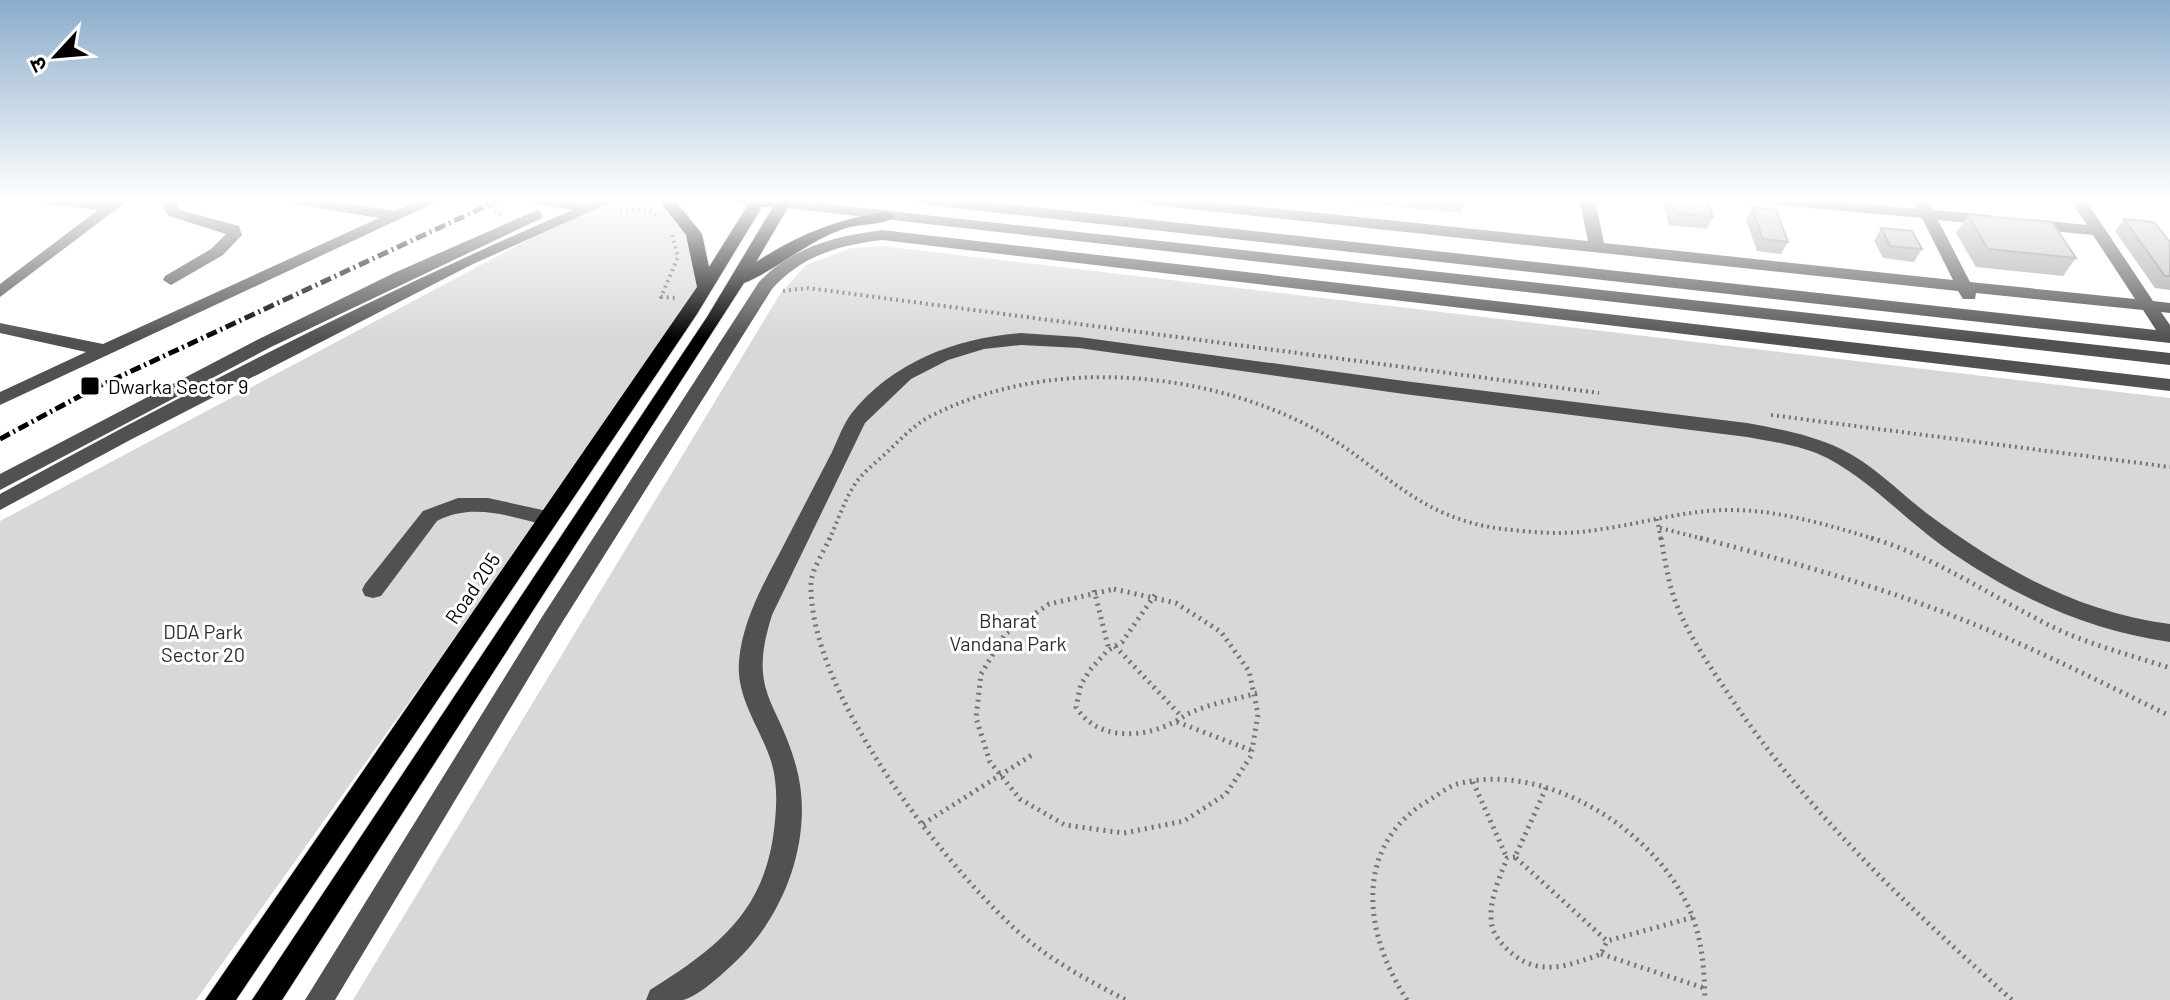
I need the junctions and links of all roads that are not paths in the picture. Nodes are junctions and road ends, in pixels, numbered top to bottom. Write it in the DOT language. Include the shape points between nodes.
graph roads {
  1 [pos="61,246"];
  2 [pos="223,246"];
  3 [pos="331,246"];
  4 [pos="471,246"];
  5 [pos="496,246"];
  6 [pos="695,246"];
  7 [pos="727,246"];
  8 [pos="757,246"];
  9 [pos="794,246"];
  10 [pos="829,246"];
  11 [pos="974,246"];
  12 [pos="1153,246"];
  13 [pos="1339,246"];
  14 [pos="1575,246"];
  15 [pos="1944,246"];
  16 [pos="2108,246"];
  17 [pos="1597,248"];
  18 [pos="1748,264"];
  19 [pos="1812,271"];
  20 [pos="171,280"];
  21 [pos="736,281"];
  22 [pos="1965,287"];
  23 [pos="0,292"];
  24 [pos="1756,292"];
  25 [pos="701,294"];
  26 [pos="1824,299"];
  27 [pos="2151,306"];
  28 [pos="2170,308"];
  29 [pos="1980,316"];
  30 [pos="0,328"];
  31 [pos="2170,337"];
  32 [pos="105,350"];
  33 [pos="2170,359"];
  34 [pos="2170,385"];
  35 [pos="0,399"];
  36 [pos="0,483"];
  37 [pos="0,503"];
  38 [pos="549,518"];
  39 [pos="373,590"];
  40 [pos="2170,633"];
  41 [pos="219,1000"];
  42 [pos="266,1000"];
  43 [pos="319,1000"];
  44 [pos="660,1000"];
  1 -- 23 [label="street"];
  2 -- 20 [label="street"];
  3 -- 32 [label="street"];
  4 -- 36 [label="street" via="254,349"];
  5 -- 37 [label="street"];
  6 -- 25 [label="main road"];
  7 -- 25 [label="main road, Road 205"];
  8 -- 21 [label="main road"];
  9 -- 21 [label="main road"];
  10 -- 43 [label="street" via="776,272 756,300"];
  11 -- 34 [label="street"];
  12 -- 33 [label="street"];
  13 -- 24 [label="street"];
  14 -- 17 [label="street"];
  15 -- 22 [label="street"];
  16 -- 27 [label="street"];
  17 -- 18 [label="street"];
  18 -- 19 [label="street"];
  18 -- 24 [label="street"];
  19 -- 22 [label="street"];
  19 -- 26 [label="street"];
  21 -- 42 [label="main road"];
  22 -- 27 [label="street"];
  22 -- 29 [label="street"];
  24 -- 26 [label="street"];
  25 -- 38 [label="main road, Road 205"];
  26 -- 29 [label="street"];
  27 -- 28 [label="street"];
  27 -- 31 [label="street"];
  29 -- 31 [label="street"];
  30 -- 32 [label="street"];
  32 -- 35 [label="street"];
  38 -- 39 [label="street" via="466,503 441,508"];
  38 -- 41 [label="main road, Road 205"];
  40 -- 44 [label="street" via="2137,631 2092,618 2032,591 1980,562 1853,464 1795,439 1082,343 1007,340 966,349 910,370 873,400 857,420 769,595 750,664 751,689 787,773 780,877 768,904 742,937 700,975"];
}
